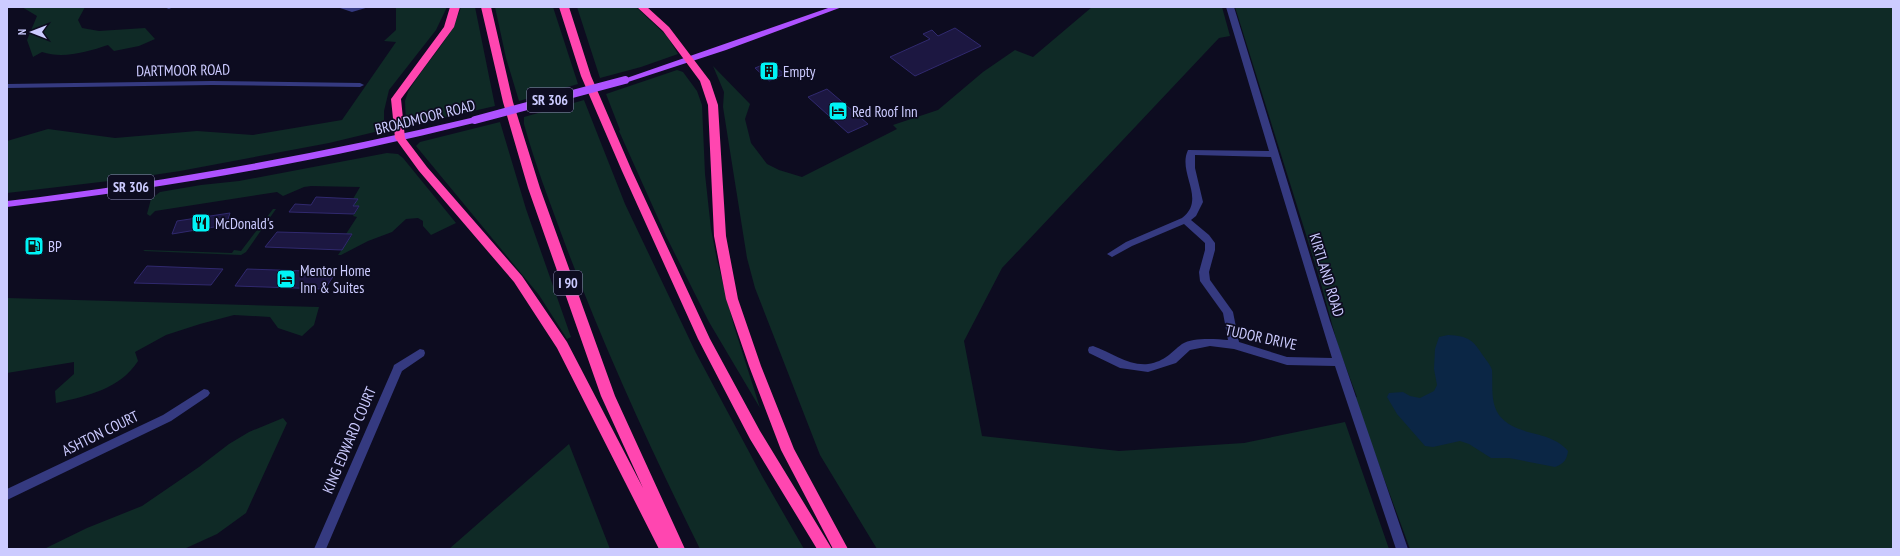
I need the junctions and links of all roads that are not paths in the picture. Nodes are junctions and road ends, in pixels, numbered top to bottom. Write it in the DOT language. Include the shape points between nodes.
graph roads {
  1 [pos="342,7"];
  2 [pos="365,7"];
  3 [pos="455,7"];
  4 [pos="486,7"];
  5 [pos="564,7"];
  6 [pos="642,7"];
  7 [pos="838,7"];
  8 [pos="1230,7"];
  9 [pos="689,60"];
  10 [pos="360,85"];
  11 [pos="7,86"];
  12 [pos="400,138"];
  13 [pos="1274,154"];
  14 [pos="7,204"];
  15 [pos="1185,220"];
  16 [pos="1112,254"];
  17 [pos="1234,345"];
  18 [pos="1093,350"];
  19 [pos="420,353"];
  20 [pos="1338,362"];
  21 [pos="204,393"];
  22 [pos="7,495"];
  23 [pos="320,549"];
  24 [pos="667,549"];
  25 [pos="678,549"];
  26 [pos="825,549"];
  27 [pos="841,549"];
  28 [pos="1402,549"];
  1 -- 2 [label="street" via="352,10"];
  3 -- 12 [label="highway" via="449,27 396,99"];
  4 -- 25 [label="highway, I 90" via="508,102 534,188 608,396"];
  5 -- 26 [label="highway" via="586,76 704,339 755,435"];
  6 -- 9 [label="highway" via="666,29"];
  7 -- 9 [label="main road, BROADMOOR ROAD / SR 306"];
  8 -- 13 [label="street, KIRTLAND ROAD"];
  9 -- 12 [label="main road, BROADMOOR ROAD / SR 306, bridge" via="625,80"];
  9 -- 27 [label="highway" via="705,80 714,105 720,236 732,299 788,450"];
  10 -- 11 [label="street, DARTMOOR ROAD" via="212,83"];
  12 -- 14 [label="main road, BROADMOOR ROAD / SR 306" via="149,185"];
  12 -- 24 [label="highway" via="423,169 518,279 548,322"];
  13 -- 15 [label="street" via="1191,152 1191,168 1198,202 1193,214"];
  13 -- 20 [label="street, KIRTLAND ROAD"];
  15 -- 16 [label="street"];
  15 -- 17 [label="street" via="1210,243 1204,272 1205,281 1228,312"];
  17 -- 18 [label="street, TUDOR DRIVE" via="1210,342 1187,346 1172,360 1148,368 1124,365"];
  17 -- 20 [label="street, TUDOR DRIVE" via="1288,361"];
  19 -- 23 [label="street, KING EDWARD COURT" via="398,368"];
  20 -- 28 [label="street, KIRTLAND ROAD"];
  21 -- 22 [label="street, ASHTON COURT" via="167,418"];
}
